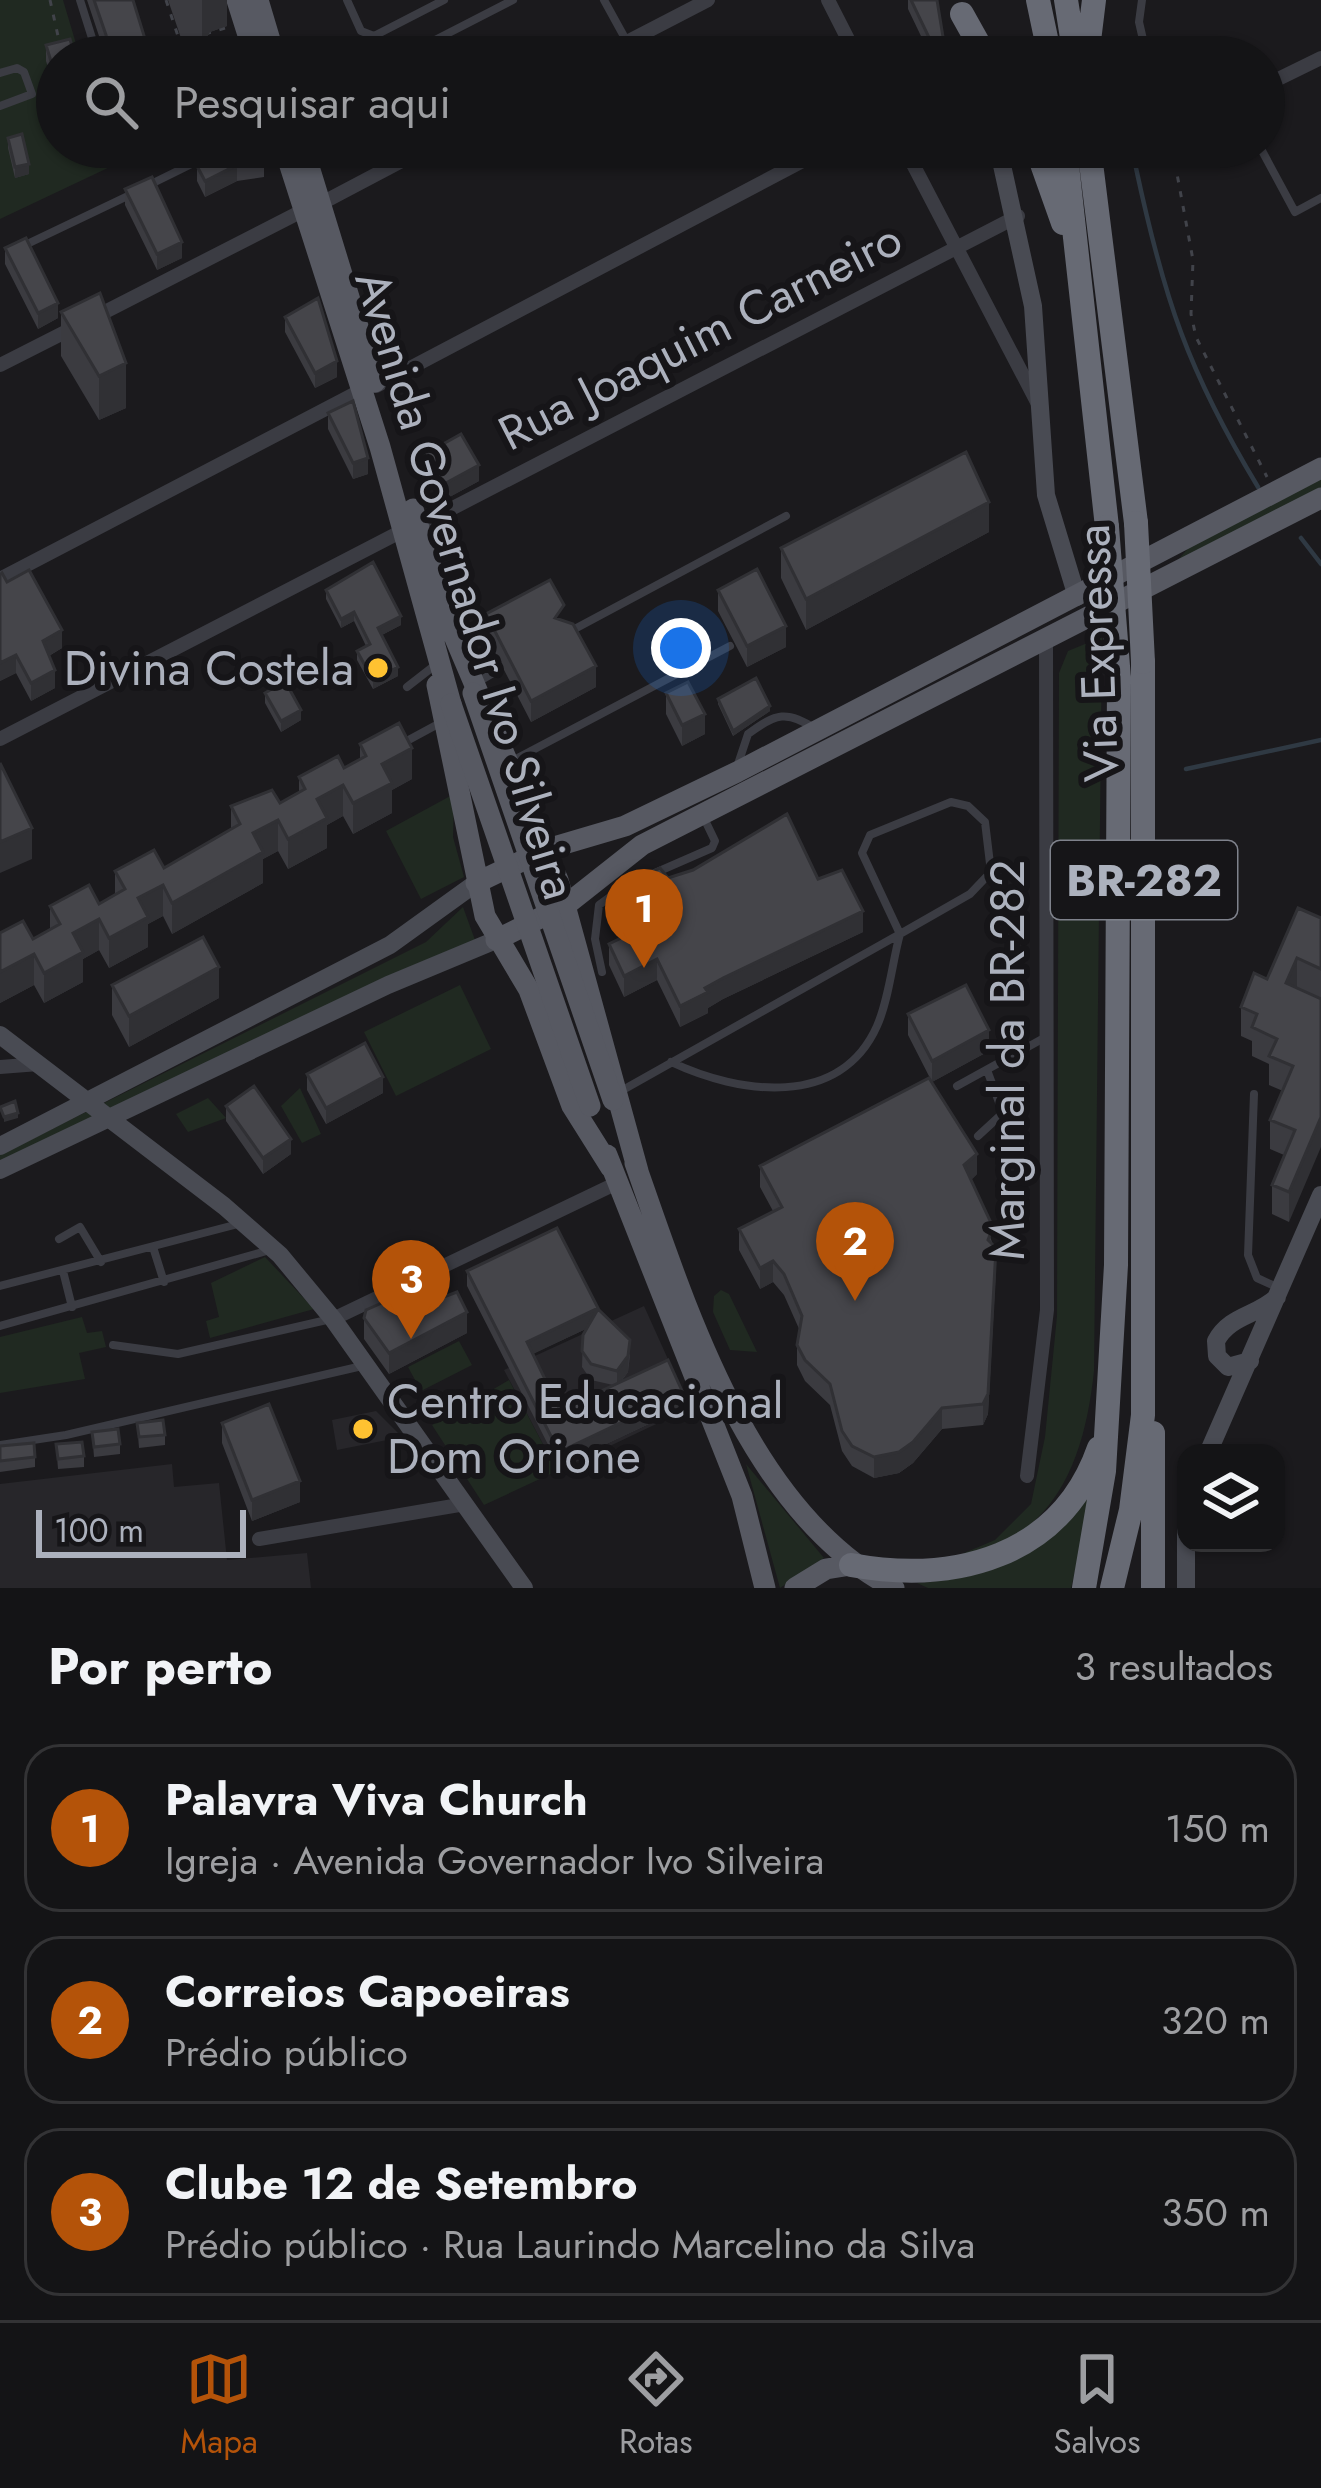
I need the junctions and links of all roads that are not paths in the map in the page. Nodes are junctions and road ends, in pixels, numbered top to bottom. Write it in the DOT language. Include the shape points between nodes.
graph roads {
  1 [pos="80,0"];
  2 [pos="258,0"];
  3 [pos="347,0"];
  4 [pos="444,0"];
  5 [pos="513,0"];
  6 [pos="604,0"];
  7 [pos="708,0"];
  8 [pos="828,0"];
  9 [pos="1038,0"];
  10 [pos="1066,0"];
  11 [pos="1094,0"];
  12 [pos="1142,0"];
  13 [pos="231,7"];
  14 [pos="960,7"];
  15 [pos="91,36"];
  16 [pos="245,36"];
  17 [pos="269,36"];
  18 [pos="443,36"];
  19 [pos="623,36"];
  20 [pos="638,36"];
  21 [pos="846,36"];
  22 [pos="968,36"];
  23 [pos="975,36"];
  24 [pos="1046,36"];
  25 [pos="1072,36"];
  26 [pos="1090,36"];
  27 [pos="1142,36"];
  28 [pos="1321,58"];
  29 [pos="0,73"];
  30 [pos="1285,76"];
  31 [pos="0,106"];
  32 [pos="183,168"];
  33 [pos="294,168"];
  34 [pos="306,168"];
  35 [pos="387,168"];
  36 [pos="789,168"];
  37 [pos="915,168"];
  38 [pos="1004,168"];
  39 [pos="1043,168"];
  40 [pos="1068,168"];
  41 [pos="1092,168"];
  42 [pos="1271,168"];
  43 [pos="1321,198"];
  44 [pos="312,207"];
  45 [pos="1018,216"];
  46 [pos="21,247"];
  47 [pos="957,248"];
  48 [pos="1081,277"];
  49 [pos="0,365"];
  50 [pos="369,388"];
  51 [pos="1037,402"];
  52 [pos="1321,468"];
  53 [pos="1321,498"];
  54 [pos="786,516"];
  55 [pos="411,528"];
  56 [pos="0,579"];
  57 [pos="1077,597"];
  58 [pos="1046,613"];
  59 [pos="563,636"];
  60 [pos="1046,643"];
  61 [pos="730,646"];
  62 [pos="437,664"];
  63 [pos="498,670"];
  64 [pos="407,687"];
  65 [pos="475,688"];
  66 [pos="446,713"];
  67 [pos="0,739"];
  68 [pos="393,748"];
  69 [pos="508,762"];
  70 [pos="702,814"];
  71 [pos="547,849"];
  72 [pos="476,883"];
  73 [pos="566,905"];
  74 [pos="900,934"];
  75 [pos="496,940"];
  76 [pos="602,973"];
  77 [pos="0,1035"];
  78 [pos="1045,1037"];
  79 [pos="671,1062"];
  80 [pos="39,1064"];
  81 [pos="0,1067"];
  82 [pos="987,1070"];
  83 [pos="66,1085"];
  84 [pos="957,1087"];
  85 [pos="1254,1094"];
  86 [pos="616,1096"];
  87 [pos="148,1102"];
  88 [pos="88,1104"];
  89 [pos="64,1116"];
  90 [pos="110,1120"];
  91 [pos="978,1136"];
  92 [pos="0,1146"];
  93 [pos="146,1147"];
  94 [pos="0,1170"];
  95 [pos="614,1176"];
  96 [pos="1321,1196"];
  97 [pos="244,1222"];
  98 [pos="59,1239"];
  99 [pos="153,1247"];
  100 [pos="273,1249"];
  101 [pos="101,1262"];
  102 [pos="63,1271"];
  103 [pos="164,1282"];
  104 [pos="0,1286"];
  105 [pos="1281,1292"];
  106 [pos="1143,1305"];
  107 [pos="72,1307"];
  108 [pos="333,1319"];
  109 [pos="0,1326"];
  110 [pos="113,1345"];
  111 [pos="1250,1360"];
  112 [pos="365,1365"];
  113 [pos="1106,1428"];
  114 [pos="0,1444"];
  115 [pos="1212,1444"];
  116 [pos="1028,1476"];
  117 [pos="465,1504"];
  118 [pos="259,1539"];
  119 [pos="1186,1552"];
  120 [pos="851,1565"];
  121 [pos="524,1588"];
  122 [pos="765,1588"];
  123 [pos="795,1588"];
  124 [pos="894,1588"];
  125 [pos="1084,1588"];
  126 [pos="1112,1588"];
  127 [pos="1153,1588"];
  128 [pos="1186,1588"];
  1 -- 15 [label="lane"];
  2 -- 17 [label="main road"];
  3 -- 4 [label="lane" via="362,31 374,36"];
  5 -- 18 [label="lane"];
  6 -- 19 [label="lane"];
  7 -- 20 [label="street"];
  8 -- 21 [label="street"];
  9 -- 24 [label="highway"];
  10 -- 25 [label="highway"];
  11 -- 26 [label="highway"];
  12 -- 27 [label="lane"];
  13 -- 16 [label="main road"];
  14 -- 22 [label="main road"];
  14 -- 23 [label="highway"];
  28 -- 30 [label="street"];
  29 -- 31 [label="lane" via="24,72 32,94"];
  32 -- 46 [label="lane"];
  33 -- 44 [label="main road, Avenida Governador Ivo Silveira"];
  34 -- 44 [label="main road, Avenida Governador Ivo Silveira"];
  35 -- 44 [label="street"];
  36 -- 50 [label="street"];
  37 -- 47 [label="street"];
  38 -- 45 [label="main road"];
  39 -- 48 [label="highway"];
  40 -- 48 [label="highway, Via Expressa / BR-282"];
  41 -- 106 [label="highway, Via Expressa / BR-282, bridge" via="1136,523 1143,662"];
  42 -- 43 [label="lane" via="1295,212"];
  44 -- 49 [label="street"];
  44 -- 50 [label="main road, Avenida Governador Ivo Silveira"];
  45 -- 47 [label="street, Rua Joaquim Carneiro"];
  45 -- 51 [label="main road" via="1037,338"];
  47 -- 51 [label="street"];
  47 -- 55 [label="street, Rua Joaquim Carneiro"];
  48 -- 113 [label="highway, Via Expressa / BR-282, bridge" via="1119,679 1115,1264"];
  50 -- 55 [label="main road, Avenida Governador Ivo Silveira"];
  50 -- 56 [label="street"];
  51 -- 57 [label="main road" via="1046,495"];
  52 -- 57 [label="main road"];
  53 -- 60 [label="main road"];
  54 -- 59 [label="lane"];
  55 -- 62 [label="main road, Avenida Governador Ivo Silveira"];
  55 -- 65 [label="main road, Avenida Governador Ivo Silveira"];
  55 -- 67 [label="street, Rua Joaquim Carneiro"];
  57 -- 58 [label="main road"];
  58 -- 60 [label="main road"];
  58 -- 71 [label="main road" via="625,826"];
  60 -- 70 [label="main road"];
  60 -- 78 [label="street, Marginal da BR-282"];
  61 -- 69 [label="lane"];
  62 -- 64 [label="lane"];
  62 -- 66 [label="main road, Avenida Governador Ivo Silveira"];
  63 -- 65 [label="lane"];
  65 -- 69 [label="main road"];
  65 -- 86 [label="main road, Avenida Governador Ivo Silveira, bridge"];
  66 -- 68 [label="lane"];
  66 -- 72 [label="main road"];
  66 -- 95 [label="main road, Avenida Governador Ivo Silveira, bridge"];
  69 -- 71 [label="main road"];
  70 -- 73 [label="main road" via="625,854"];
  70 -- 76 [label="lane" via="712,848 598,904"];
  71 -- 72 [label="main road"];
  71 -- 73 [label="main road"];
  72 -- 75 [label="main road"];
  72 -- 88 [label="main road" via="391,945"];
  73 -- 75 [label="main road"];
  73 -- 86 [label="main road"];
  74 -- 74 [label="lane" via="970,895 991,872 985,822 968,806 926,809 865,844 862,854"];
  74 -- 79 [label="lane"];
  74 -- 79 [label="lane" via="877,1025 850,1067 809,1087 767,1088 711,1081"];
  75 -- 87 [label="main road"];
  75 -- 95 [label="main road" via="529,990 572,1106"];
  77 -- 80 [label="main road"];
  78 -- 82 [label="lane"];
  78 -- 116 [label="street, Marginal da BR-282" via="1047,1310"];
  79 -- 86 [label="lane"];
  80 -- 81 [label="street"];
  80 -- 83 [label="main road"];
  82 -- 84 [label="lane"];
  82 -- 91 [label="lane" via="1003,1113"];
  83 -- 88 [label="main road"];
  83 -- 89 [label="main road"];
  85 -- 105 [label="lane" via="1248,1255 1257,1278"];
  86 -- 120 [label="main road, Avenida Governador Ivo Silveira" via="668,1258 741,1419 779,1486"];
  87 -- 90 [label="main road"];
  87 -- 93 [label="main road"];
  88 -- 89 [label="main road"];
  88 -- 90 [label="main road"];
  89 -- 92 [label="main road"];
  90 -- 93 [label="main road"];
  90 -- 94 [label="main road"];
  93 -- 97 [label="main road"];
  95 -- 108 [label="street"];
  95 -- 122 [label="main road, Avenida Governador Ivo Silveira" via="742,1496"];
  96 -- 105 [label="main road"];
  97 -- 99 [label="lane"];
  97 -- 100 [label="main road"];
  98 -- 101 [label="lane" via="80,1227"];
  99 -- 101 [label="lane"];
  99 -- 103 [label="lane"];
  100 -- 103 [label="lane"];
  100 -- 108 [label="main road"];
  101 -- 102 [label="lane"];
  102 -- 104 [label="lane"];
  102 -- 107 [label="lane"];
  103 -- 107 [label="lane"];
  105 -- 111 [label="main road"];
  105 -- 111 [label="main road" via="1265,1309 1232,1321 1216,1341 1228,1366"];
  106 -- 126 [label="highway, Via Expressa / BR-282" via="1132,1510"];
  106 -- 127 [label="highway" via="1153,1388"];
  107 -- 109 [label="lane"];
  108 -- 110 [label="lane" via="178,1354"];
  108 -- 112 [label="main road"];
  111 -- 115 [label="main road"];
  112 -- 114 [label="lane"];
  112 -- 117 [label="main road"];
  113 -- 120 [label="highway" via="1076,1492 1026,1545 958,1568"];
  113 -- 125 [label="highway, Via Expressa / BR-282" via="1099,1525"];
  117 -- 118 [label="street"];
  117 -- 121 [label="main road"];
  119 -- 128 [label="main road"];
  120 -- 123 [label="main road"];
  120 -- 124 [label="main road, Avenida Governador Ivo Silveira"];
}
